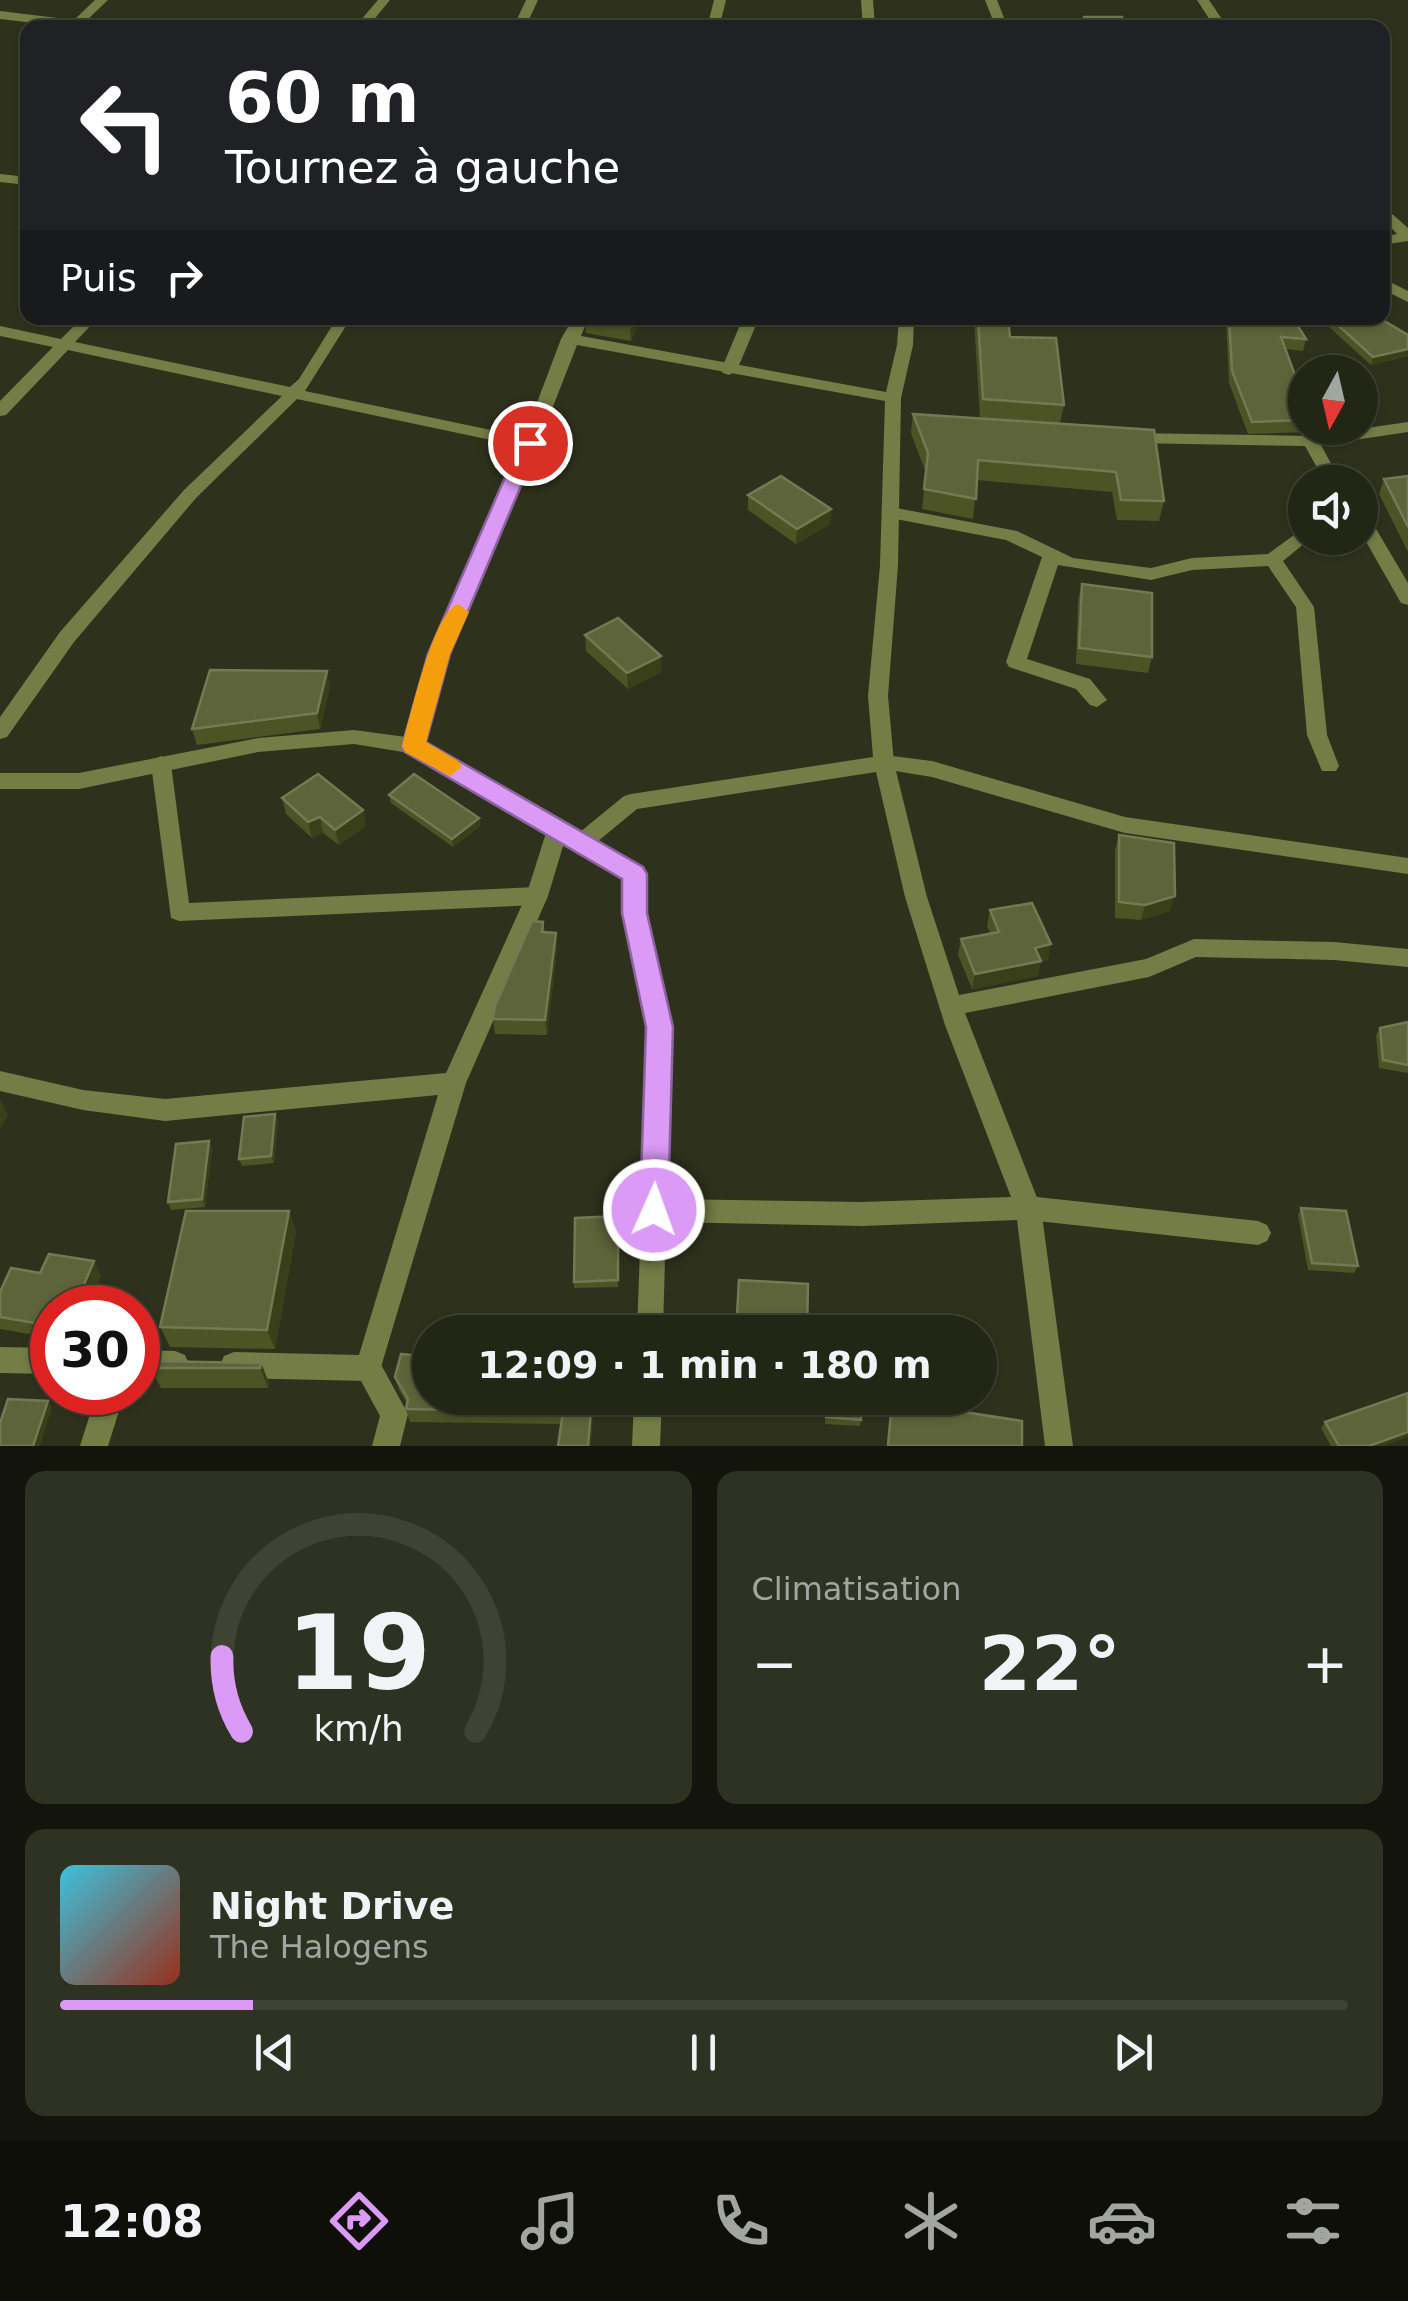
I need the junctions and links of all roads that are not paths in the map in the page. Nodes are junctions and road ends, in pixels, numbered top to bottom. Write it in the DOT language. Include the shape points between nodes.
graph roads {
  1 [pos="102,0"];
  2 [pos="384,0"];
  3 [pos="0,14"];
  4 [pos="52,20"];
  5 [pos="81,20"];
  6 [pos="367,20"];
  7 [pos="1390,218"];
  8 [pos="1408,237"];
  9 [pos="82,325"];
  10 [pos="340,325"];
  11 [pos="576,325"];
  12 [pos="748,325"];
  13 [pos="906,325"];
  14 [pos="0,331"];
  15 [pos="569,339"];
  16 [pos="63,341"];
  17 [pos="729,370"];
  18 [pos="294,392"];
  19 [pos="893,398"];
  20 [pos="0,410"];
  21 [pos="1408,427"];
  22 [pos="1378,431"];
  23 [pos="1109,437"];
  24 [pos="1288,441"];
  25 [pos="530,443"];
  26 [pos="891,513"];
  27 [pos="1288,547"];
  28 [pos="1378,549"];
  29 [pos="1052,555"];
  30 [pos="1273,560"];
  31 [pos="1408,599"];
  32 [pos="1097,700"];
  33 [pos="0,732"];
  34 [pos="414,746"];
  35 [pos="884,763"];
  36 [pos="161,764"];
  37 [pos="1328,766"];
  38 [pos="0,781"];
  39 [pos="558,830"];
  40 [pos="581,843"];
  41 [pos="1408,866"];
  42 [pos="537,896"];
  43 [pos="1408,958"];
  44 [pos="951,1006"];
  45 [pos="0,1081"];
  46 [pos="454,1084"];
  47 [pos="1028,1208"];
  48 [pos="654,1210"];
  49 [pos="1258,1232"];
  50 [pos="651,1315"];
  51 [pos="0,1360"];
  52 [pos="30,1361"];
  53 [pos="160,1363"];
  54 [pos="368,1368"];
  55 [pos="104,1415"];
  56 [pos="647,1415"];
  57 [pos="94,1446"];
  58 [pos="386,1446"];
  59 [pos="646,1446"];
  60 [pos="1059,1446"];
  1 -- 5 [label="street"];
  2 -- 6 [label="street"];
  3 -- 4 [label="street"];
  7 -- 8 [label="street"];
  9 -- 16 [label="street"];
  10 -- 18 [label="street"];
  11 -- 15 [label="street"];
  12 -- 17 [label="street"];
  13 -- 19 [label="street"];
  14 -- 16 [label="street"];
  15 -- 17 [label="street"];
  15 -- 25 [label="street"];
  16 -- 18 [label="street"];
  16 -- 20 [label="street"];
  17 -- 19 [label="street"];
  18 -- 25 [label="street"];
  18 -- 33 [label="street" via="190,494 67,636"];
  19 -- 26 [label="street" via="903,423"];
  21 -- 22 [label="street"];
  23 -- 24 [label="street"];
  25 -- 34 [label="street" via="439,654"];
  26 -- 29 [label="street" via="1011,534"];
  26 -- 35 [label="street" via="878,696"];
  27 -- 30 [label="street"];
  28 -- 31 [label="street"];
  29 -- 30 [label="street" via="1151,574 1192,564"];
  29 -- 32 [label="street" via="1016,662 1083,684"];
  30 -- 37 [label="street" via="1306,607 1317,735"];
  34 -- 36 [label="street" via="354,738 258,745"];
  34 -- 39 [label="street"];
  35 -- 40 [label="street" via="631,802"];
  35 -- 41 [label="street" via="932,769 1126,825"];
  35 -- 44 [label="street"];
  36 -- 38 [label="street" via="79,780"];
  36 -- 42 [label="street" via="180,912"];
  39 -- 40 [label="street"];
  39 -- 42 [label="street"];
  40 -- 48 [label="street" via="635,874 635,913 660,1027"];
  42 -- 46 [label="street"];
  43 -- 44 [label="street" via="1194,948 1148,968"];
  44 -- 47 [label="street"];
  45 -- 46 [label="street" via="165,1110"];
  46 -- 54 [label="street"];
  47 -- 48 [label="street" via="862,1214"];
  47 -- 49 [label="street"];
  47 -- 60 [label="street"];
  48 -- 50 [label="street"];
  51 -- 52 [label="street"];
  53 -- 54 [label="street"];
  54 -- 58 [label="street" via="394,1414"];
  55 -- 57 [label="street"];
  56 -- 59 [label="street"];
}
